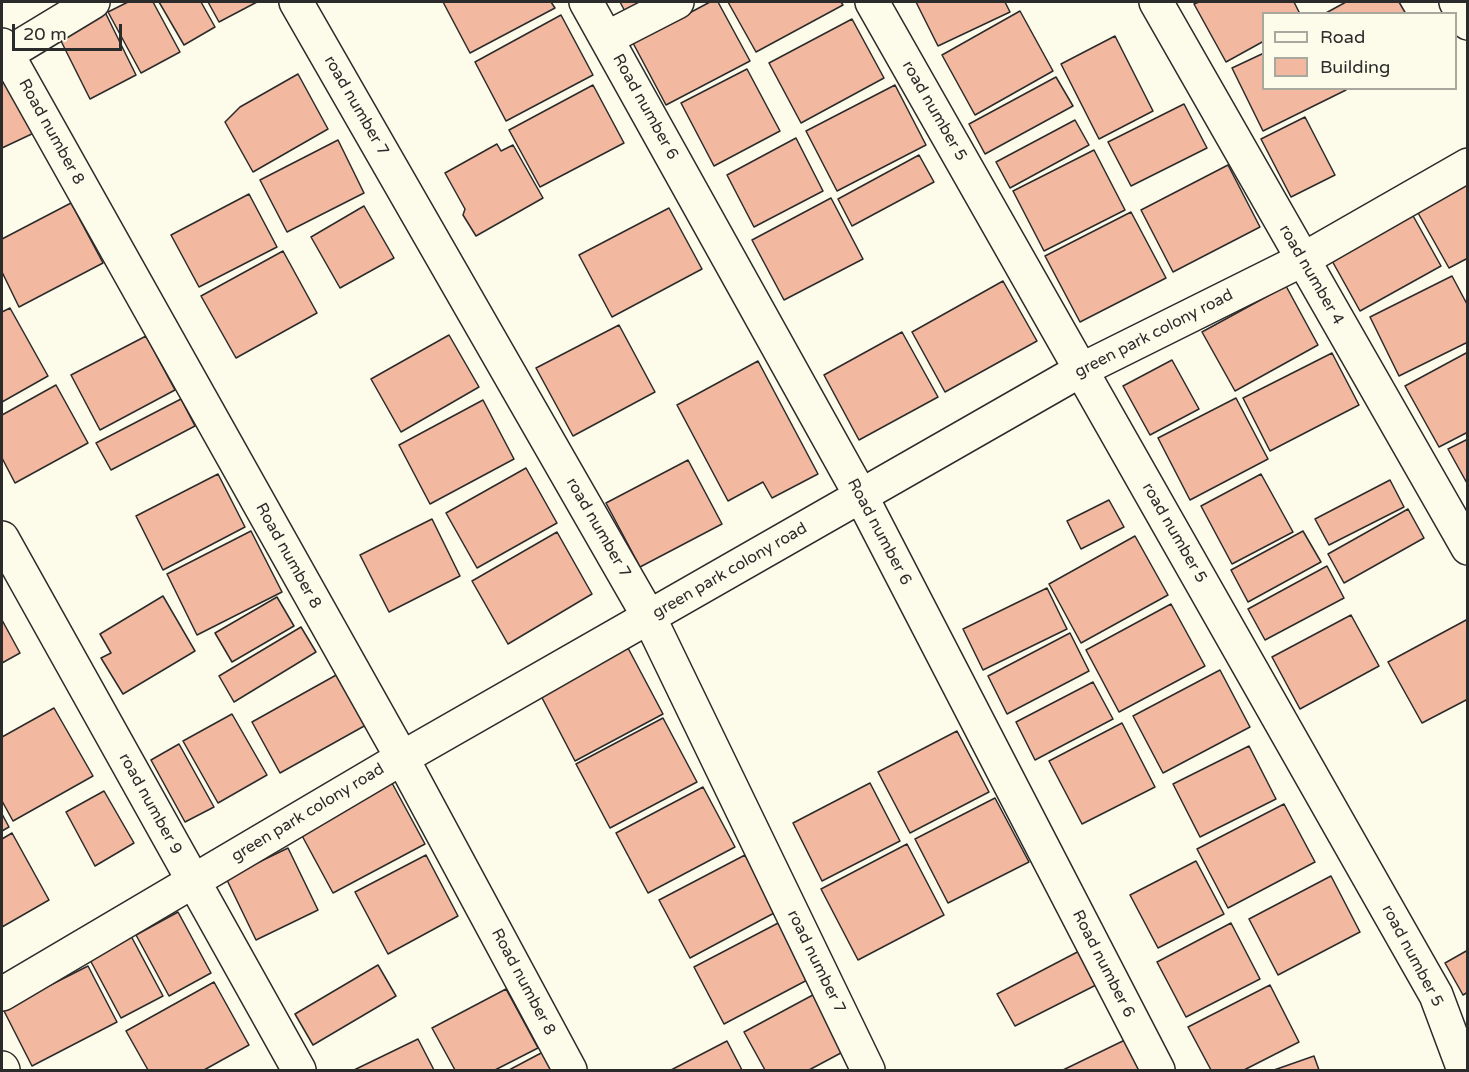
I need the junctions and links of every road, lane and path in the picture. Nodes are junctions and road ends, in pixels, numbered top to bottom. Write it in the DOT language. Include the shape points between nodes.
graph roads {
  1 [pos="93,2"];
  2 [pos="296,2"];
  3 [pos="586,2"];
  4 [pos="677,2"];
  5 [pos="872,2"];
  6 [pos="1156,2"];
  7 [pos="1456,2"];
  8 [pos="1467,23"];
  9 [pos="606,38"];
  10 [pos="3,52"];
  11 [pos="1467,165"];
  12 [pos="1302,260"];
  13 [pos="1081,370"];
  14 [pos="861,496"];
  15 [pos="2,538"];
  16 [pos="1467,548"];
  17 [pos="649,617"];
  18 [pos="402,758"];
  19 [pos="193,882"];
  20 [pos="2,994"];
  21 [pos="299,1071"];
  22 [pos="570,1071"];
  23 [pos="868,1071"];
  24 [pos="1158,1071"];
  25 [pos="1464,1071"];
  1 -- 10 [label="street"];
  2 -- 17 [label="street, road number 7"];
  3 -- 9 [label="street, Road number 6"];
  4 -- 9 [label="street"];
  5 -- 13 [label="street, road number 5"];
  6 -- 12 [label="street, road number 4"];
  7 -- 8 [label="street"];
  9 -- 14 [label="street, Road number 6"];
  10 -- 18 [label="street, Road number 8"];
  11 -- 12 [label="street, green park colony road"];
  12 -- 13 [label="street, green park colony road"];
  12 -- 16 [label="street, road number 4"];
  13 -- 14 [label="street, green park colony road"];
  13 -- 25 [label="street, road number 5" via="1436,995"];
  14 -- 17 [label="street, green park colony road"];
  14 -- 24 [label="street, Road number 6"];
  15 -- 19 [label="street, road number 9"];
  17 -- 18 [label="street, green park colony road"];
  17 -- 23 [label="street, road number 7"];
  18 -- 19 [label="street, green park colony road"];
  18 -- 22 [label="street, Road number 8"];
  19 -- 20 [label="street, green park colony road"];
  19 -- 21 [label="street, road number 9"];
}
